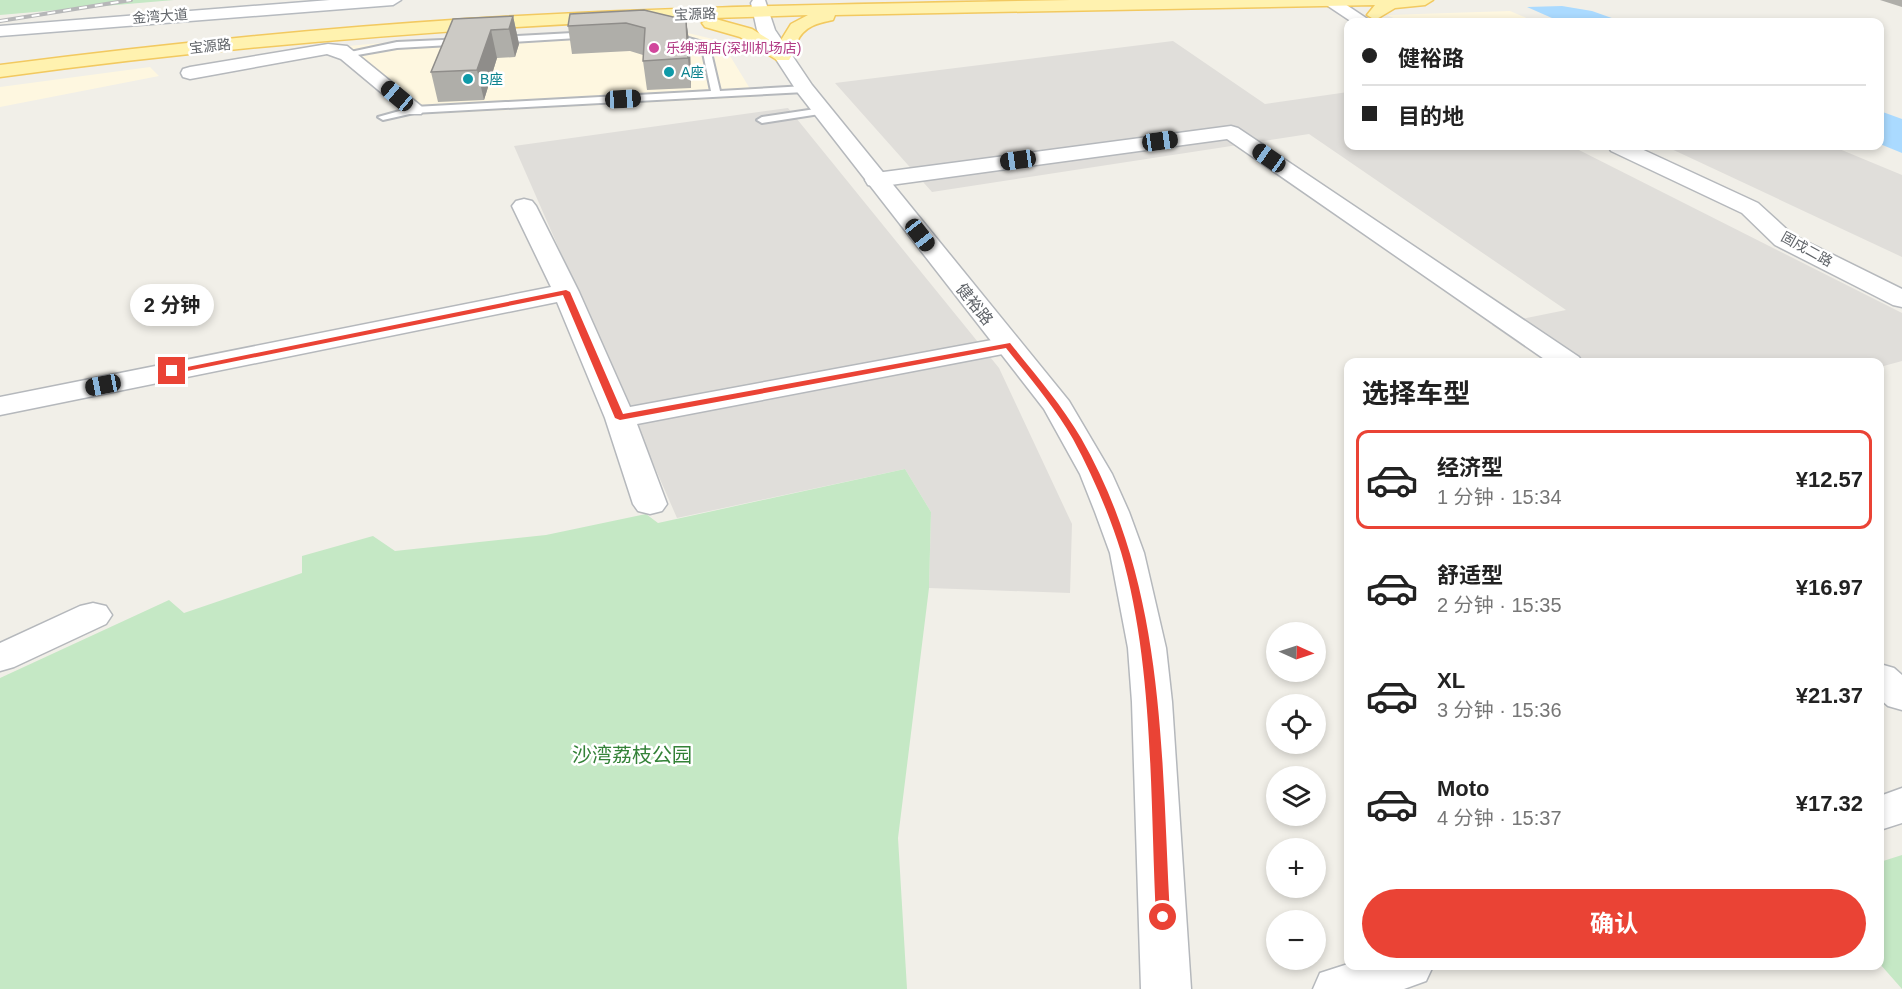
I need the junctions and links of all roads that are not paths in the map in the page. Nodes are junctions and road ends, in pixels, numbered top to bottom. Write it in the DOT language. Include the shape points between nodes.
graph roads {
  1 [pos="250,0"];
  2 [pos="393,0"];
  3 [pos="1392,0"];
  4 [pos="1425,0"];
  5 [pos="1328,1"];
  6 [pos="1194,4"];
  7 [pos="885,5"];
  8 [pos="759,8"];
  9 [pos="604,17"];
  10 [pos="1356,18"];
  11 [pos="1377,18"];
  12 [pos="0,20"];
  13 [pos="1344,21"];
  14 [pos="0,31"];
  15 [pos="378,31"];
  16 [pos="654,33"];
  17 [pos="599,35"];
  18 [pos="299,37"];
  19 [pos="492,40"];
  20 [pos="480,41"];
  21 [pos="340,52"];
  22 [pos="783,56"];
  23 [pos="0,60"];
  24 [pos="0,71"];
  25 [pos="190,73"];
  26 [pos="717,93"];
  27 [pos="814,100"];
  28 [pos="414,110"];
  29 [pos="382,117"];
  30 [pos="762,120"];
  31 [pos="1627,150"];
  32 [pos="876,180"];
  33 [pos="524,206"];
  34 [pos="566,292"];
  35 [pos="1902,299"];
  36 [pos="1008,345"];
  37 [pos="1562,358"];
  38 [pos="0,406"];
  39 [pos="620,418"];
  40 [pos="650,504"];
  41 [pos="93,615"];
  42 [pos="0,658"];
  43 [pos="1884,681"];
  44 [pos="1902,696"];
  45 [pos="1902,805"];
  46 [pos="1884,812"];
  47 [pos="1397,970"];
  48 [pos="1166,989"];
  49 [pos="1338,989"];
  1 -- 12 [label="street, 金湾大道"];
  2 -- 14 [label="street, 金湾大道"];
  3 -- 5 [label="main road, 宝源路"];
  4 -- 11 [label="main road" via="1380,9 1375,13"];
  5 -- 6 [label="main road, 宝源路"];
  5 -- 10 [label="street"];
  6 -- 7 [label="main road, 宝源路"];
  6 -- 13 [label="main road" via="1290,10"];
  7 -- 8 [label="main road, 宝源路"];
  7 -- 22 [label="main road" via="806,21 790,33"];
  8 -- 9 [label="main road, 宝源路"];
  8 -- 22 [label="street, 健裕路" via="766,30"];
  8 -- 23 [label="main road, 宝源路" via="534,10 196,37"];
  9 -- 15 [label="main road, 宝源路"];
  9 -- 22 [label="main road" via="719,25 746,33"];
  15 -- 18 [label="main road, 宝源路"];
  15 -- 21 [label="main road" via="350,39"];
  16 -- 26 [label="lane" via="706,46"];
  17 -- 19 [label="lane"];
  18 -- 21 [label="main road" via="325,42"];
  18 -- 24 [label="main road, 宝源路"];
  20 -- 21 [label="lane"];
  21 -- 25 [label="street" via="328,49"];
  21 -- 28 [label="street"];
  22 -- 27 [label="street, 健裕路"];
  26 -- 27 [label="lane"];
  26 -- 28 [label="lane"];
  27 -- 30 [label="lane"];
  27 -- 32 [label="street, 健裕路"];
  28 -- 29 [label="lane"];
  31 -- 35 [label="street, 固戍二路" via="1750,208 1784,240"];
  32 -- 36 [label="street, 健裕路"];
  32 -- 37 [label="street" via="1231,132"];
  33 -- 34 [label="street"];
  34 -- 38 [label="street"];
  34 -- 39 [label="street"];
  36 -- 39 [label="street"];
  36 -- 48 [label="street, 健裕路" via="1058,407 1096,474 1126,553 1138,598 1152,702"];
  39 -- 40 [label="street"];
  41 -- 42 [label="street"];
  43 -- 44 [label="street"];
  45 -- 46 [label="street"];
  47 -- 49 [label="street"];
}
